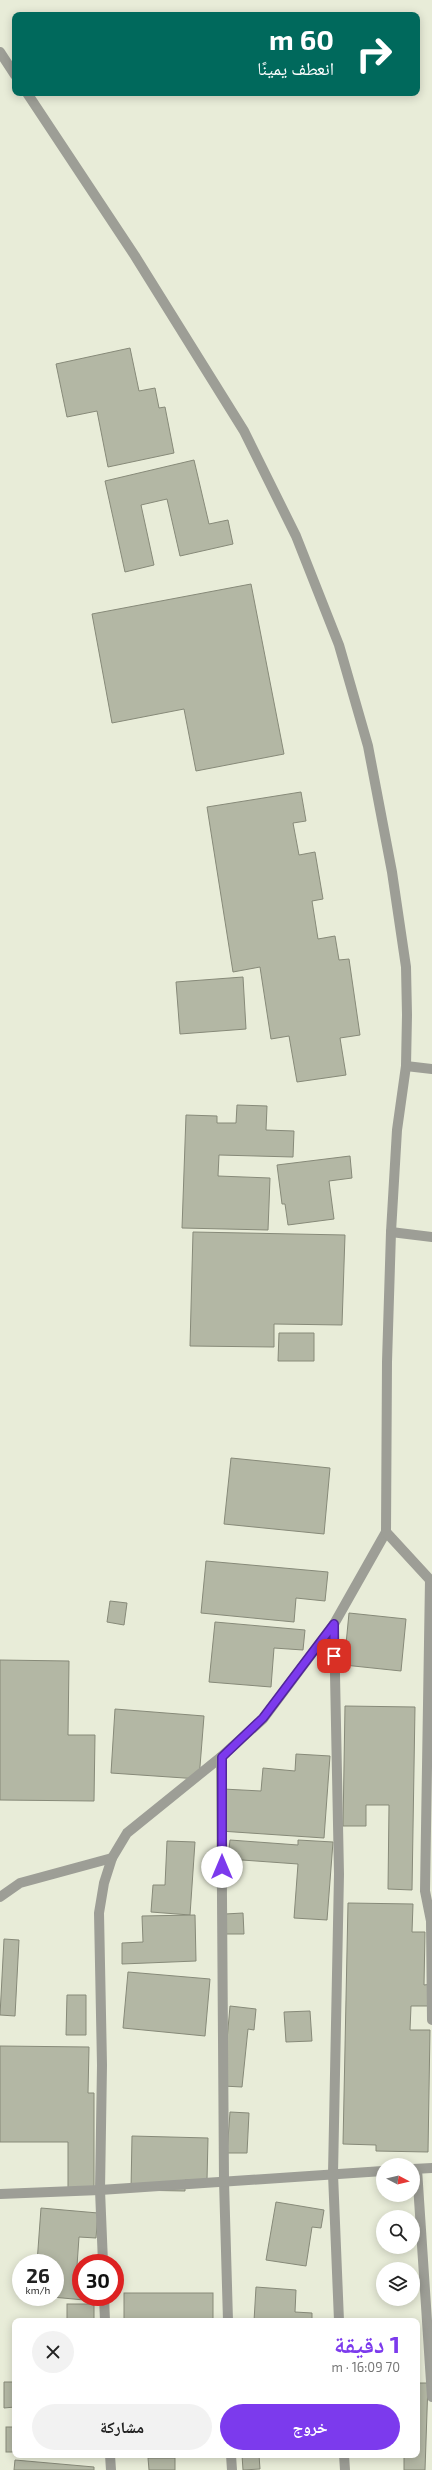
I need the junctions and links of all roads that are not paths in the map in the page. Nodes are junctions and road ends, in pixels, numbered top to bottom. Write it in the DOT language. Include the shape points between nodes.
graph roads {
  1 [pos="0,52"];
  2 [pos="12,70"];
  3 [pos="29,96"];
  4 [pos="406,1066"];
  5 [pos="432,1069"];
  6 [pos="390,1232"];
  7 [pos="432,1237"];
  8 [pos="386,1532"];
  9 [pos="431,1581"];
  10 [pos="334,1624"];
  11 [pos="222,1757"];
  12 [pos="112,1858"];
  13 [pos="0,1897"];
  14 [pos="432,2020"];
  15 [pos="432,2168"];
  16 [pos="420,2169"];
  17 [pos="376,2171"];
  18 [pos="333,2174"];
  19 [pos="224,2181"];
  20 [pos="100,2190"];
  21 [pos="0,2194"];
  22 [pos="417,2202"];
  23 [pos="103,2254"];
  24 [pos="104,2306"];
  25 [pos="105,2318"];
  26 [pos="228,2318"];
  27 [pos="339,2318"];
  28 [pos="432,2397"];
  29 [pos="110,2458"];
  30 [pos="231,2458"];
  31 [pos="344,2458"];
  32 [pos="111,2470"];
  33 [pos="232,2470"];
  34 [pos="345,2470"];
  1 -- 2 [label="street"];
  3 -- 4 [label="street" via="135,256 244,430 296,536 339,645 368,746 392,872 406,967"];
  4 -- 5 [label="street"];
  4 -- 6 [label="street" via="397,1130"];
  6 -- 7 [label="street"];
  6 -- 8 [label="street"];
  8 -- 9 [label="street"];
  8 -- 10 [label="street"];
  9 -- 14 [label="street" via="425,1891 431,1921"];
  10 -- 11 [label="street" via="263,1718"];
  10 -- 18 [label="street" via="339,1874"];
  11 -- 12 [label="street" via="127,1833"];
  11 -- 19 [label="street"];
  12 -- 13 [label="street" via="20,1883"];
  12 -- 20 [label="street" via="104,1883 99,1913 102,2065"];
  15 -- 16 [label="street"];
  17 -- 18 [label="street"];
  18 -- 19 [label="street"];
  18 -- 27 [label="street"];
  19 -- 20 [label="street"];
  19 -- 26 [label="street"];
  20 -- 21 [label="street"];
  20 -- 23 [label="street"];
  22 -- 28 [label="street"];
  24 -- 25 [label="street"];
  29 -- 32 [label="street"];
  30 -- 33 [label="street"];
  31 -- 34 [label="street"];
}
